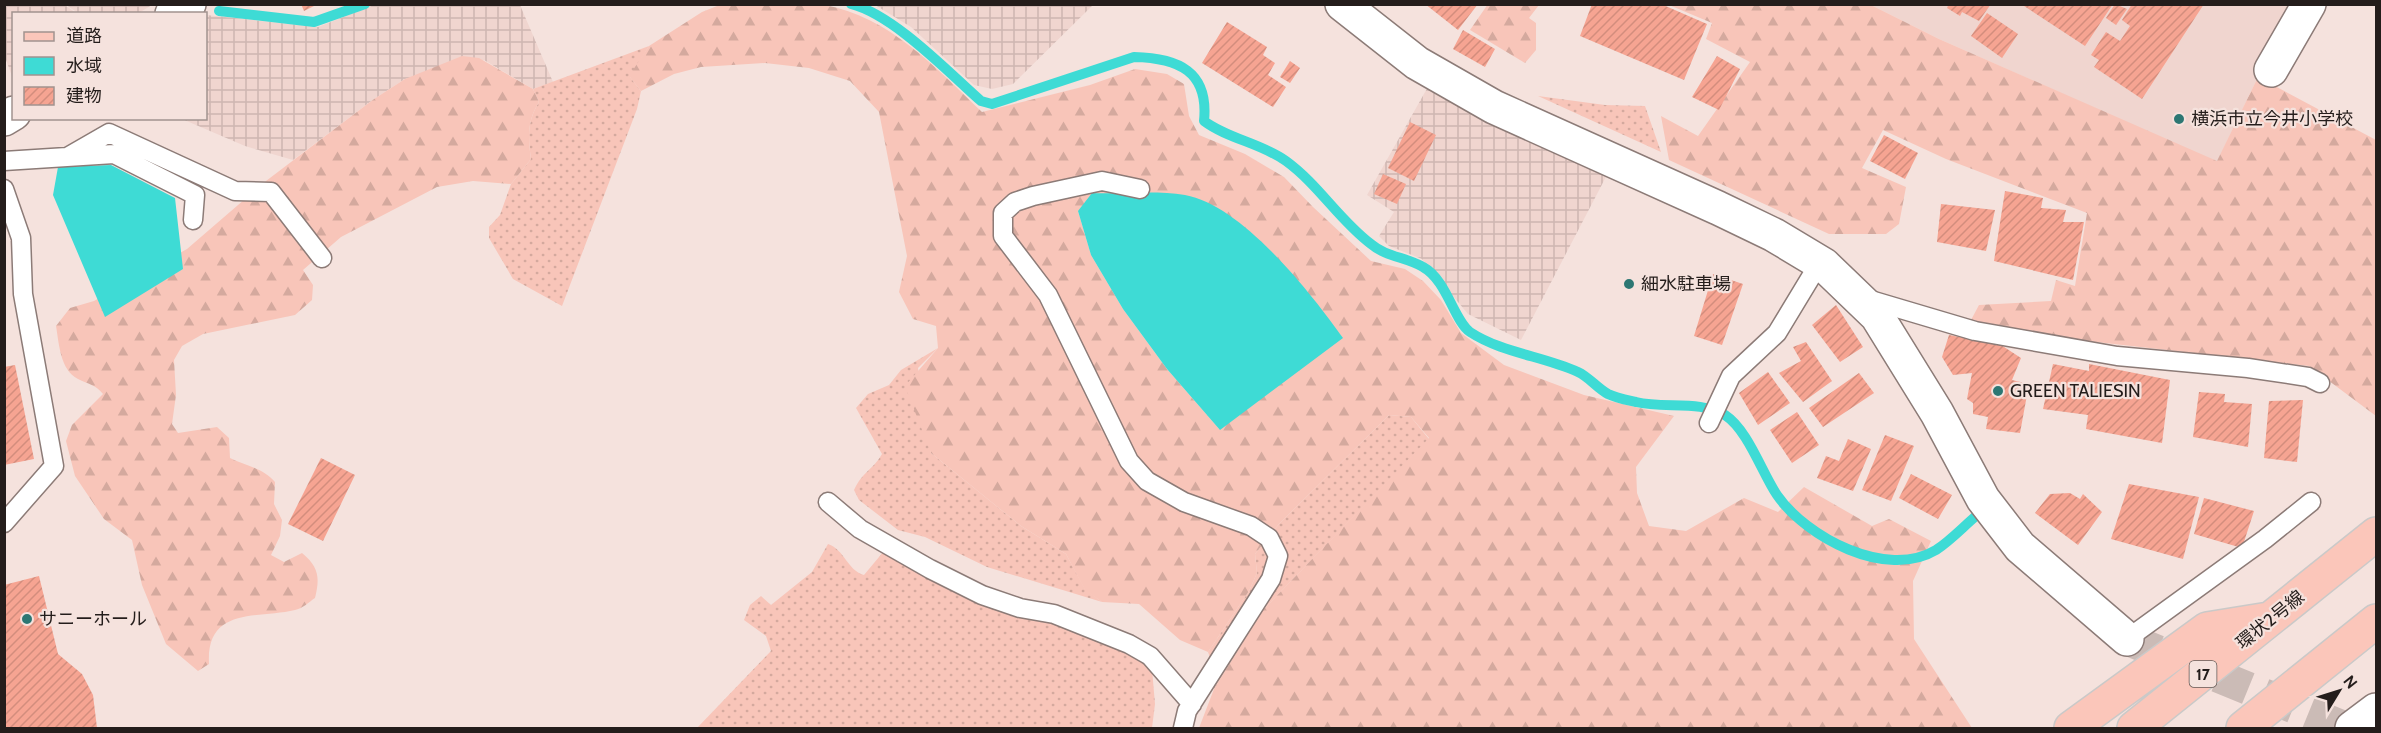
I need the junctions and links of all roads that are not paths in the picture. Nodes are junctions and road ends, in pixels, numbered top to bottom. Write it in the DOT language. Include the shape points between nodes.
graph roads {
  1 [pos="189,4"];
  2 [pos="1342,4"];
  3 [pos="2309,4"];
  4 [pos="175,12"];
  5 [pos="2271,70"];
  6 [pos="69,156"];
  7 [pos="4,161"];
  8 [pos="4,189"];
  9 [pos="1140,189"];
  10 [pos="193,220"];
  11 [pos="322,258"];
  12 [pos="1820,262"];
  13 [pos="1857,297"];
  14 [pos="2320,383"];
  15 [pos="1709,423"];
  16 [pos="828,502"];
  17 [pos="2311,502"];
  18 [pos="4,523"];
  19 [pos="2376,534"];
  20 [pos="2271,619"];
  21 [pos="2376,621"];
  22 [pos="2127,639"];
  23 [pos="1192,704"];
  24 [pos="2376,710"];
  25 [pos="1183,729"];
  26 [pos="2072,729"];
  27 [pos="2134,729"];
  28 [pos="2243,729"];
  29 [pos="2352,729"];
  1 -- 4 [label="street"];
  2 -- 12 [label="street" via="1417,63 1494,107 1718,208"];
  3 -- 5 [label="street"];
  6 -- 7 [label="lane"];
  6 -- 10 [label="lane" via="114,154 195,195"];
  6 -- 11 [label="lane" via="109,133 235,191 271,192"];
  8 -- 18 [label="lane" via="21,238 22,294 54,466"];
  9 -- 23 [label="lane" via="1102,181 1015,202 1003,213 1004,236 1048,295 1129,461 1147,481 1184,502 1251,526 1269,538 1278,556 1271,579"];
  12 -- 13 [label="street"];
  12 -- 15 [label="lane" via="1777,333 1731,376"];
  13 -- 14 [label="lane" via="1975,331 2117,356 2308,377"];
  13 -- 22 [label="street" via="1877,316 1937,413 1983,499 2013,539"];
  16 -- 23 [label="lane" via="860,529 982,595 1054,614 1129,644 1150,656"];
  17 -- 22 [label="lane"];
  19 -- 20 [label="main road, 環状2号線 / 17"];
  20 -- 26 [label="main road" via="2207,628"];
  20 -- 27 [label="main road, 環状2号線 / 17"];
  21 -- 28 [label="main road"];
  23 -- 25 [label="lane"];
  24 -- 29 [label="street"];
}
